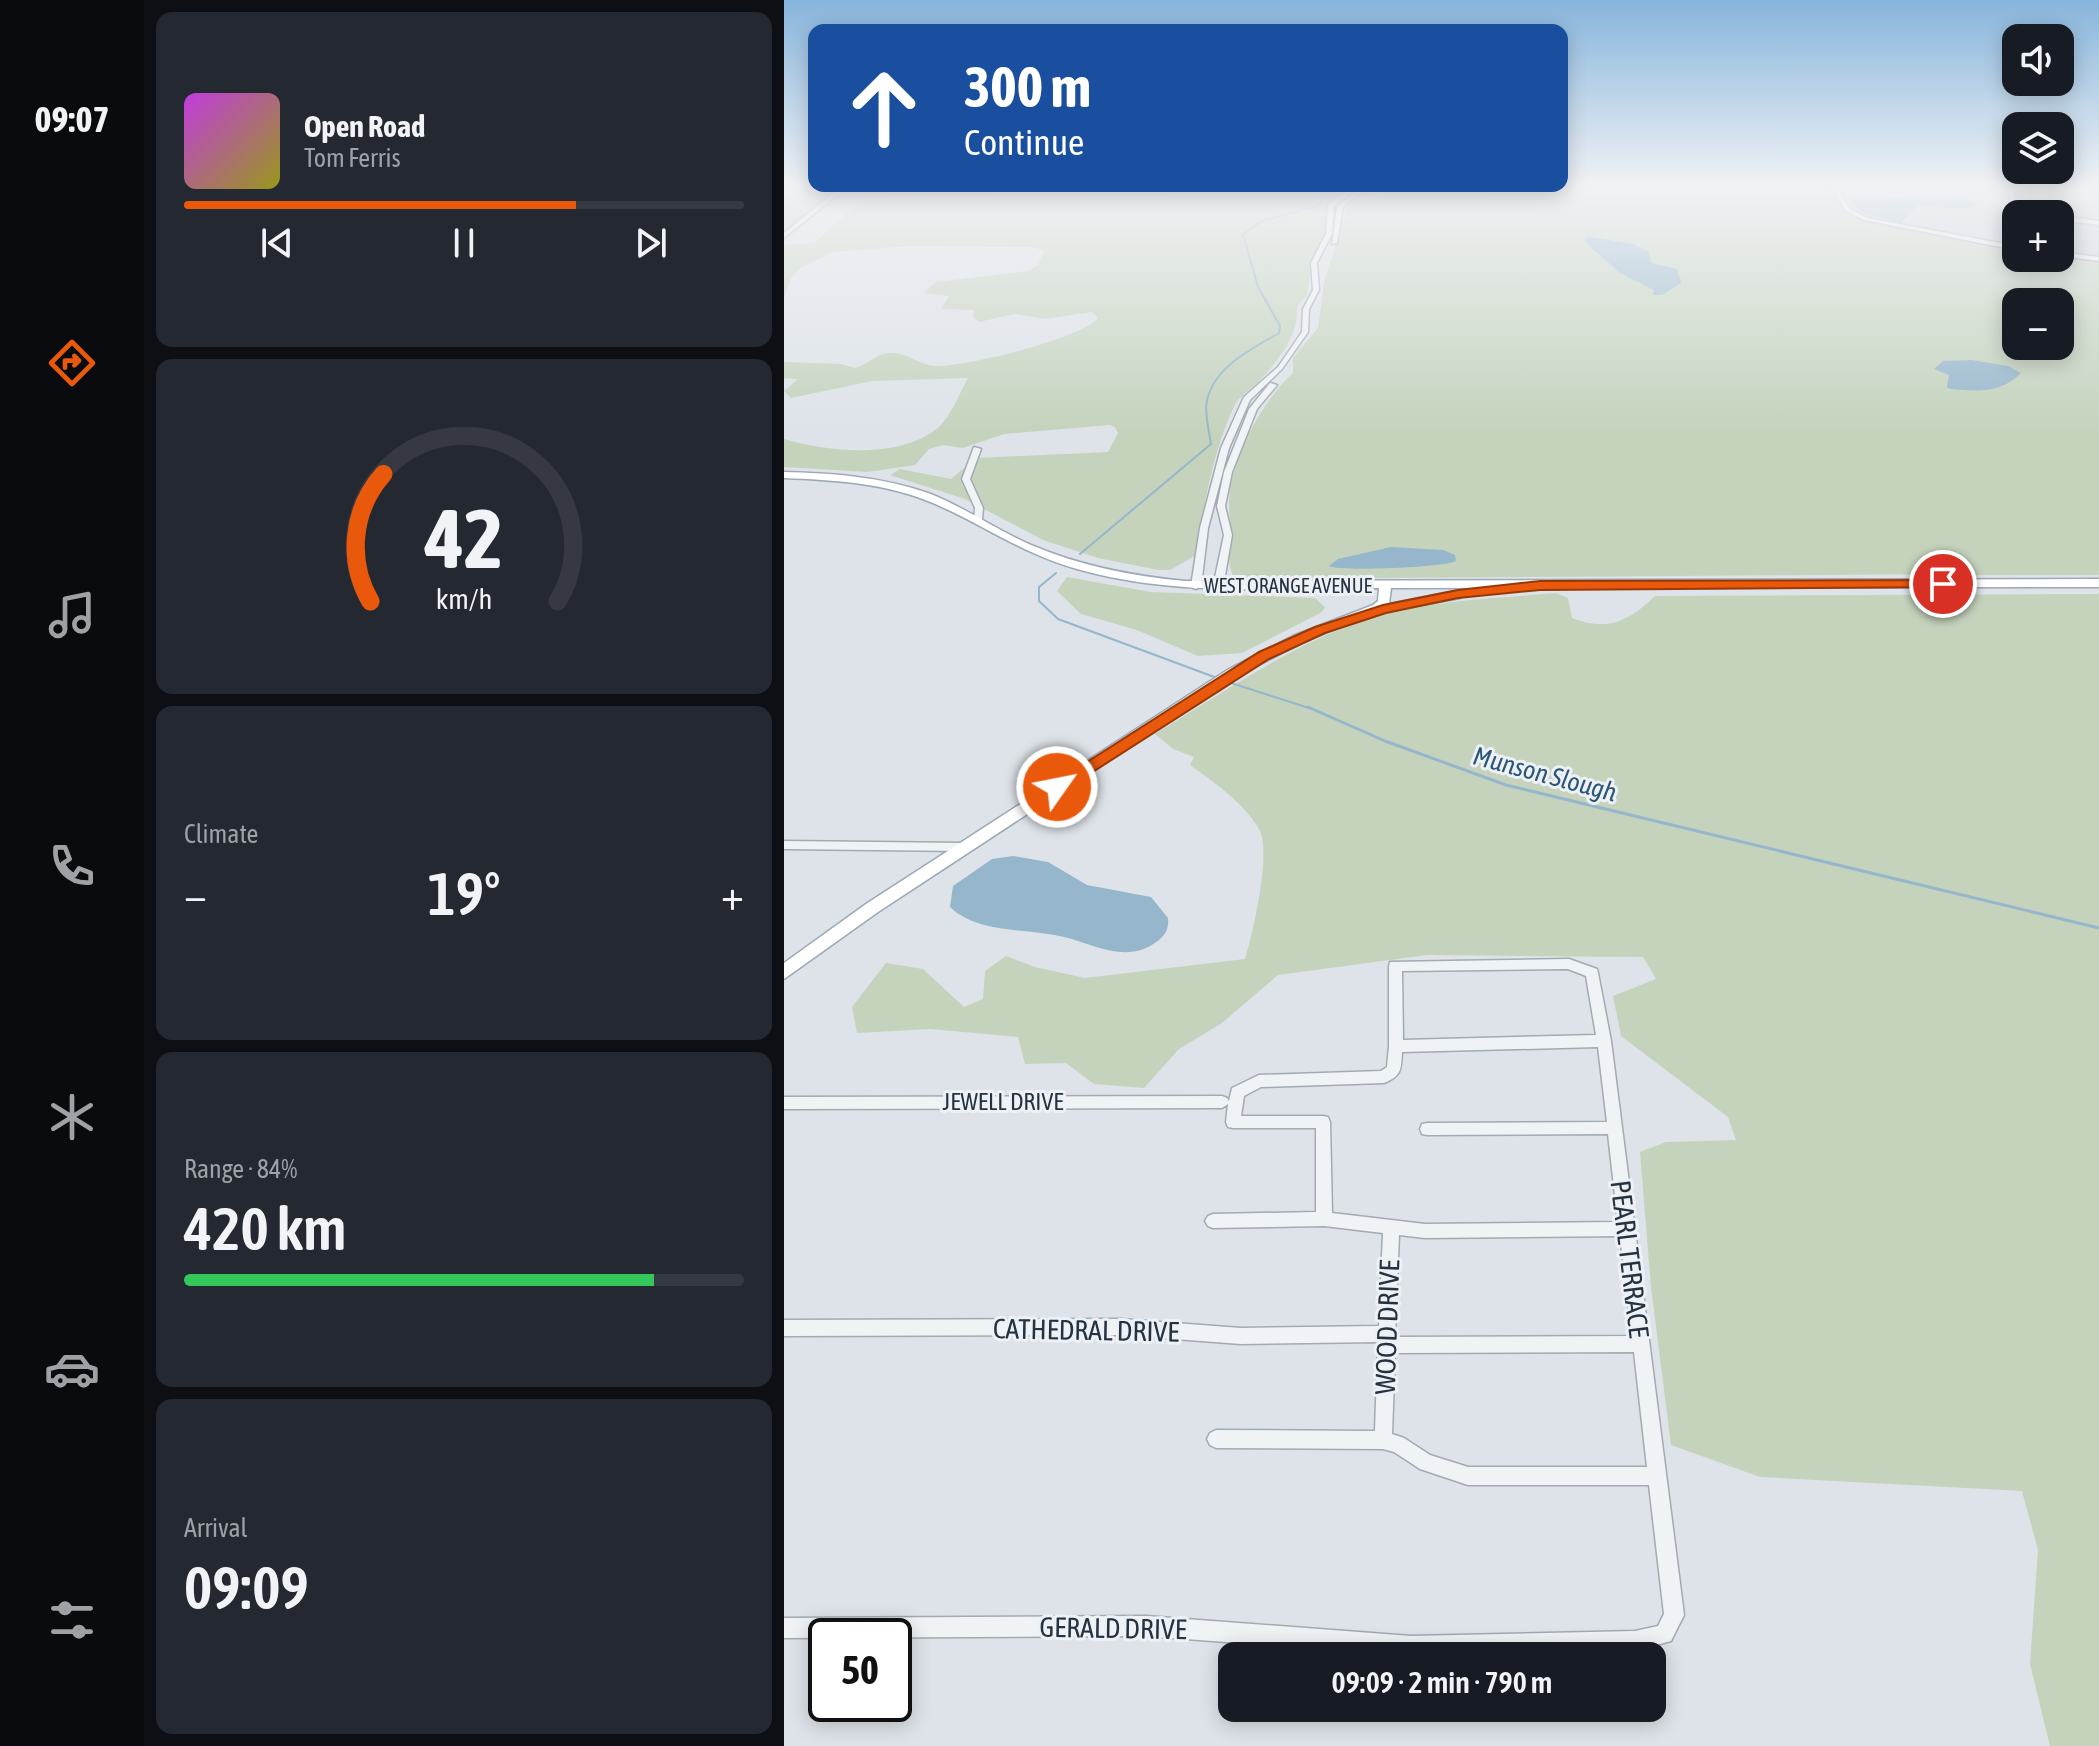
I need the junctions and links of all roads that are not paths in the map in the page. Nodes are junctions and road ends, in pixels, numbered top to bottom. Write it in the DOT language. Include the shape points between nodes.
graph roads {
  1 [pos="1315,268"];
  2 [pos="1322,268"];
  3 [pos="1317,278"];
  4 [pos="1286,359"];
  5 [pos="977,449"];
  6 [pos="784,475"];
  7 [pos="978,520"];
  8 [pos="2099,583"];
  9 [pos="1540,585"];
  10 [pos="1196,586"];
  11 [pos="1385,586"];
  12 [pos="1218,587"];
  13 [pos="1368,613"];
  14 [pos="784,845"];
  15 [pos="964,847"];
  16 [pos="784,972"];
  17 [pos="1604,1041"];
  18 [pos="1396,1046"];
  19 [pos="1222,1102"];
  20 [pos="784,1103"];
  21 [pos="1614,1128"];
  22 [pos="1427,1129"];
  23 [pos="1324,1219"];
  24 [pos="1213,1221"];
  25 [pos="1391,1229"];
  26 [pos="1627,1229"];
  27 [pos="784,1328"];
  28 [pos="1387,1340"];
  29 [pos="1641,1344"];
  30 [pos="1216,1439"];
  31 [pos="1383,1440"];
  32 [pos="1657,1476"];
  33 [pos="784,1628"];
  1 -- 3 [label="street"];
  2 -- 3 [label="street"];
  3 -- 4 [label="street" via="1306,309 1306,329"];
  4 -- 10 [label="street" via="1247,399 1229,437 1204,528"];
  4 -- 12 [label="street" via="1282,375 1253,409 1228,472 1221,506 1228,535"];
  5 -- 7 [label="street" via="966,479 979,508"];
  6 -- 7 [label="main road, WEST ORANGE AVENUE" via="906,491"];
  7 -- 10 [label="main road, WEST ORANGE AVENUE" via="1062,561 1125,577"];
  8 -- 9 [label="main road, WEST ORANGE AVENUE"];
  9 -- 11 [label="main road, WEST ORANGE AVENUE"];
  9 -- 13 [label="main road" via="1448,595"];
  10 -- 12 [label="main road, WEST ORANGE AVENUE"];
  11 -- 12 [label="main road, WEST ORANGE AVENUE"];
  11 -- 13 [label="main road" via="1383,604"];
  13 -- 15 [label="main road" via="1298,639 1234,672"];
  14 -- 15 [label="street"];
  15 -- 16 [label="main road"];
  17 -- 18 [label="street"];
  17 -- 18 [label="street, PEARL TERRACE" via="1595,979 1580,966 1395,966"];
  17 -- 21 [label="street, PEARL TERRACE"];
  18 -- 23 [label="street" via="1394,1070 1384,1077 1259,1081 1237,1092 1233,1122 1323,1122"];
  19 -- 20 [label="street, JEWELL DRIVE"];
  21 -- 22 [label="street"];
  21 -- 26 [label="street, PEARL TERRACE"];
  23 -- 24 [label="street, WOOD DRIVE"];
  23 -- 25 [label="street, WOOD DRIVE"];
  25 -- 26 [label="street"];
  25 -- 28 [label="street, WOOD DRIVE"];
  26 -- 29 [label="street, PEARL TERRACE"];
  27 -- 28 [label="street, CATHEDRAL DRIVE" via="1121,1327"];
  28 -- 29 [label="street, CATHEDRAL DRIVE"];
  28 -- 31 [label="street, WOOD DRIVE"];
  29 -- 32 [label="street, PEARL TERRACE"];
  30 -- 31 [label="street"];
  31 -- 32 [label="street" via="1426,1463 1468,1476"];
  32 -- 33 [label="street, GERALD DRIVE" via="1674,1615 1664,1634 1635,1641 1411,1646 1146,1626"];
}
